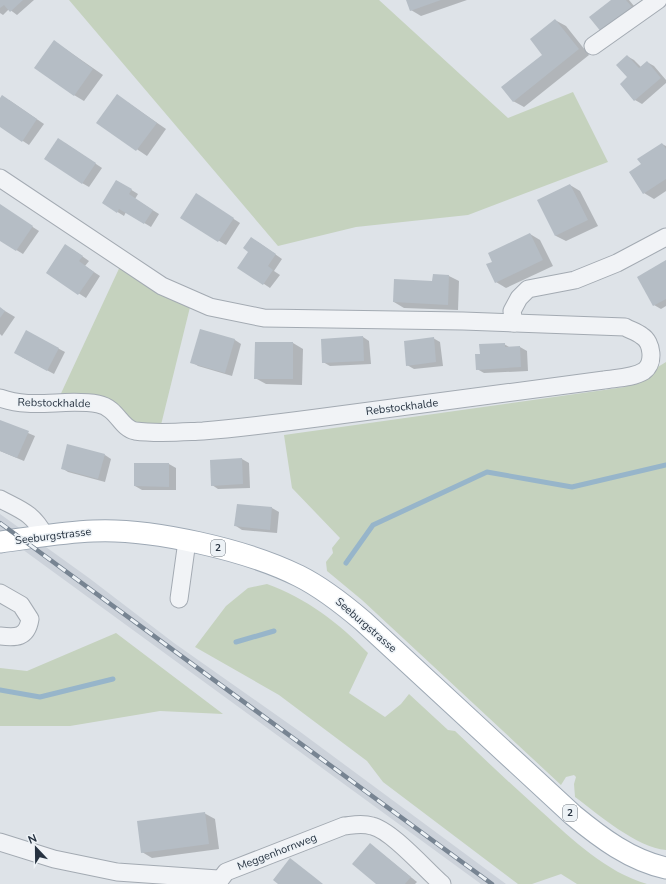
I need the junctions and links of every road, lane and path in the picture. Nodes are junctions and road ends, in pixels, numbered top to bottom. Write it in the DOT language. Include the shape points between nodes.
graph roads {
  1 [pos="658,0"];
  2 [pos="593,46"];
  3 [pos="0,178"];
  4 [pos="666,237"];
  5 [pos="514,323"];
  6 [pos="0,398"];
  7 [pos="0,499"];
  8 [pos="45,536"];
  9 [pos="187,541"];
  10 [pos="0,542"];
  11 [pos="0,593"];
  12 [pos="179,599"];
  13 [pos="0,636"];
  14 [pos="0,842"];
  15 [pos="666,868"];
  16 [pos="218,882"];
  17 [pos="442,884"];
  1 -- 2 [label="street"];
  3 -- 5 [label="street, Rebstockhalde" via="162,286 210,308 264,318"];
  4 -- 5 [label="street" via="617,263 575,280 528,289 512,311"];
  5 -- 6 [label="street, Rebstockhalde" via="625,327 643,336 651,347 651,360 645,370 604,380 236,428 169,433 132,430 123,424 115,412 101,404 79,401 29,405"];
  7 -- 8 [label="street" via="31,515"];
  8 -- 9 [label="main road, Seeburgstrasse / 2" via="94,531 127,532"];
  8 -- 10 [label="main road, Seeburgstrasse / 2"];
  9 -- 12 [label="street"];
  9 -- 15 [label="main road, Seeburgstrasse / 2" via="273,564 301,576 333,596 573,815 600,837 631,856"];
  11 -- 13 [label="street" via="20,605 30,619 25,633 14,638"];
  14 -- 16 [label="street, Meggenhornweg" via="54,859 117,872"];
  16 -- 17 [label="street, Meggenhornweg" via="226,872 244,864 344,826 360,824 374,826 390,836"];
}
